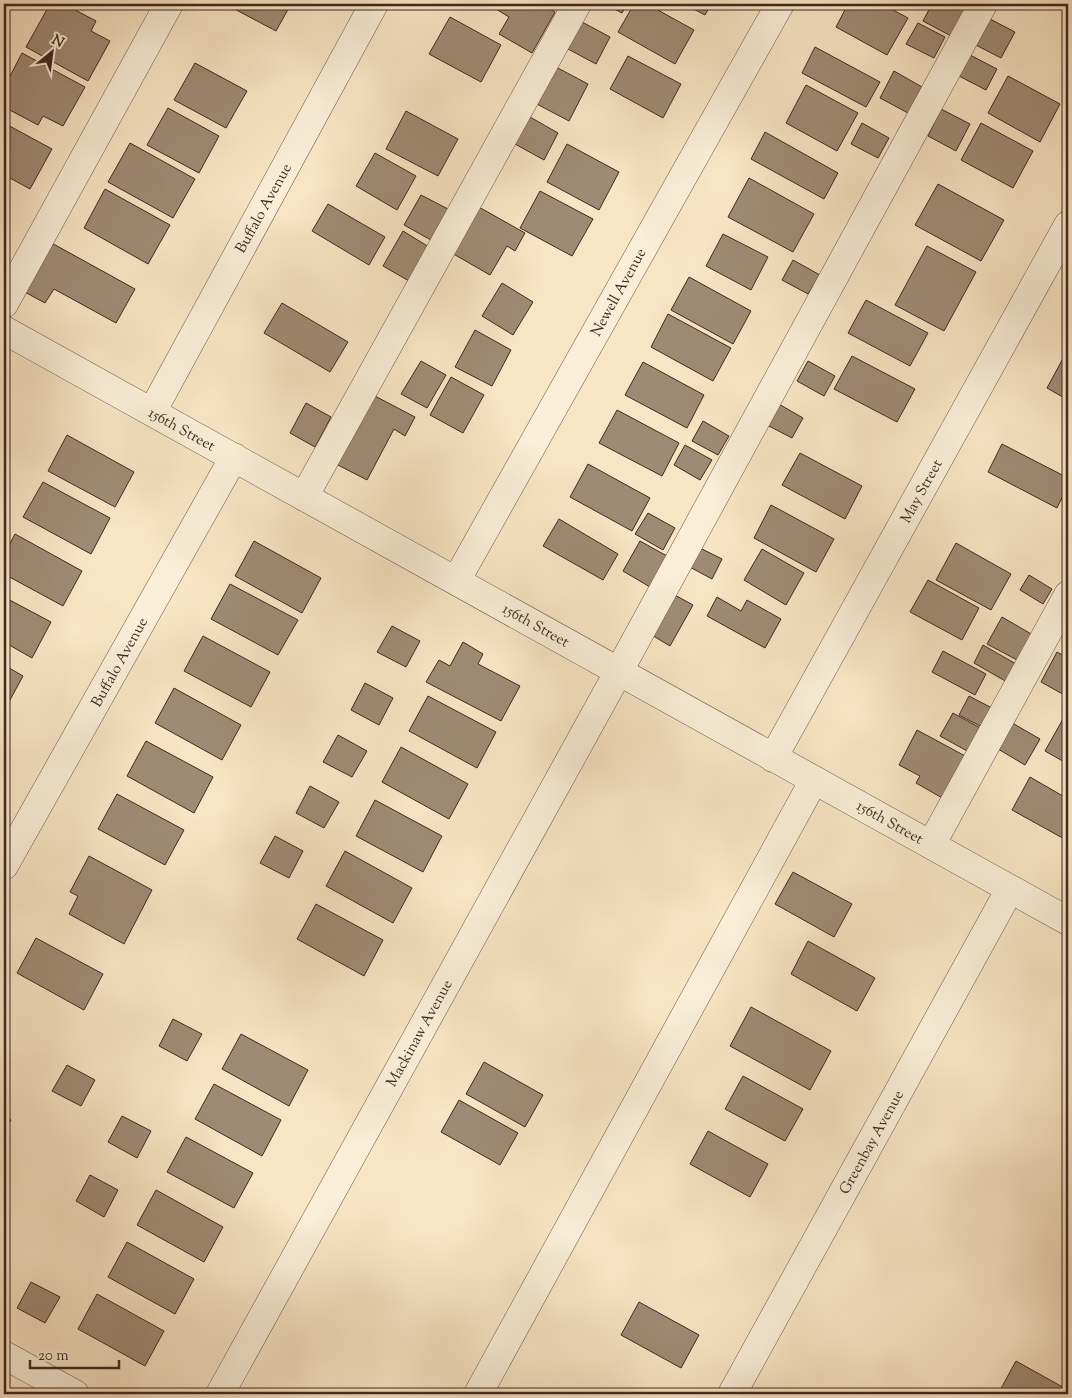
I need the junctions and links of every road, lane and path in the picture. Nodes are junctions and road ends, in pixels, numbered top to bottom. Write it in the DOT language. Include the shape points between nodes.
graph roads {
  1 [pos="168,4"];
  2 [pos="374,4"];
  3 [pos="577,4"];
  4 [pos="780,4"];
  5 [pos="983,4"];
  6 [pos="1068,225"];
  7 [pos="4,304"];
  8 [pos="4,330"];
  9 [pos="152,412"];
  10 [pos="234,457"];
  11 [pos="304,497"];
  12 [pos="456,581"];
  13 [pos="1068,595"];
  14 [pos="619,671"];
  15 [pos="774,758"];
  16 [pos="814,780"];
  17 [pos="931,845"];
  18 [pos="4,866"];
  19 [pos="1010,889"];
  20 [pos="1068,921"];
  21 [pos="4,1355"];
  22 [pos="75,1394"];
  23 [pos="220,1394"];
  24 [pos="478,1394"];
  25 [pos="732,1394"];
  1 -- 7 [label="street"];
  2 -- 9 [label="street, Buffalo Avenue"];
  3 -- 11 [label="street"];
  4 -- 12 [label="street, Newell Avenue"];
  5 -- 14 [label="street, Mackinaw Avenue"];
  6 -- 15 [label="street, May Street"];
  8 -- 9 [label="street, 156th Street"];
  9 -- 10 [label="street, 156th Street"];
  10 -- 11 [label="street, 156th Street"];
  10 -- 18 [label="street, Buffalo Avenue"];
  11 -- 12 [label="street, 156th Street"];
  12 -- 14 [label="street, 156th Street"];
  13 -- 17 [label="street"];
  14 -- 15 [label="street, 156th Street"];
  14 -- 23 [label="street, Mackinaw Avenue"];
  15 -- 16 [label="street, 156th Street"];
  16 -- 17 [label="street, 156th Street"];
  16 -- 24 [label="street"];
  17 -- 19 [label="street, 156th Street"];
  19 -- 20 [label="street, 156th Street"];
  19 -- 25 [label="street, Greenbay Avenue"];
  21 -- 22 [label="street"];
}
